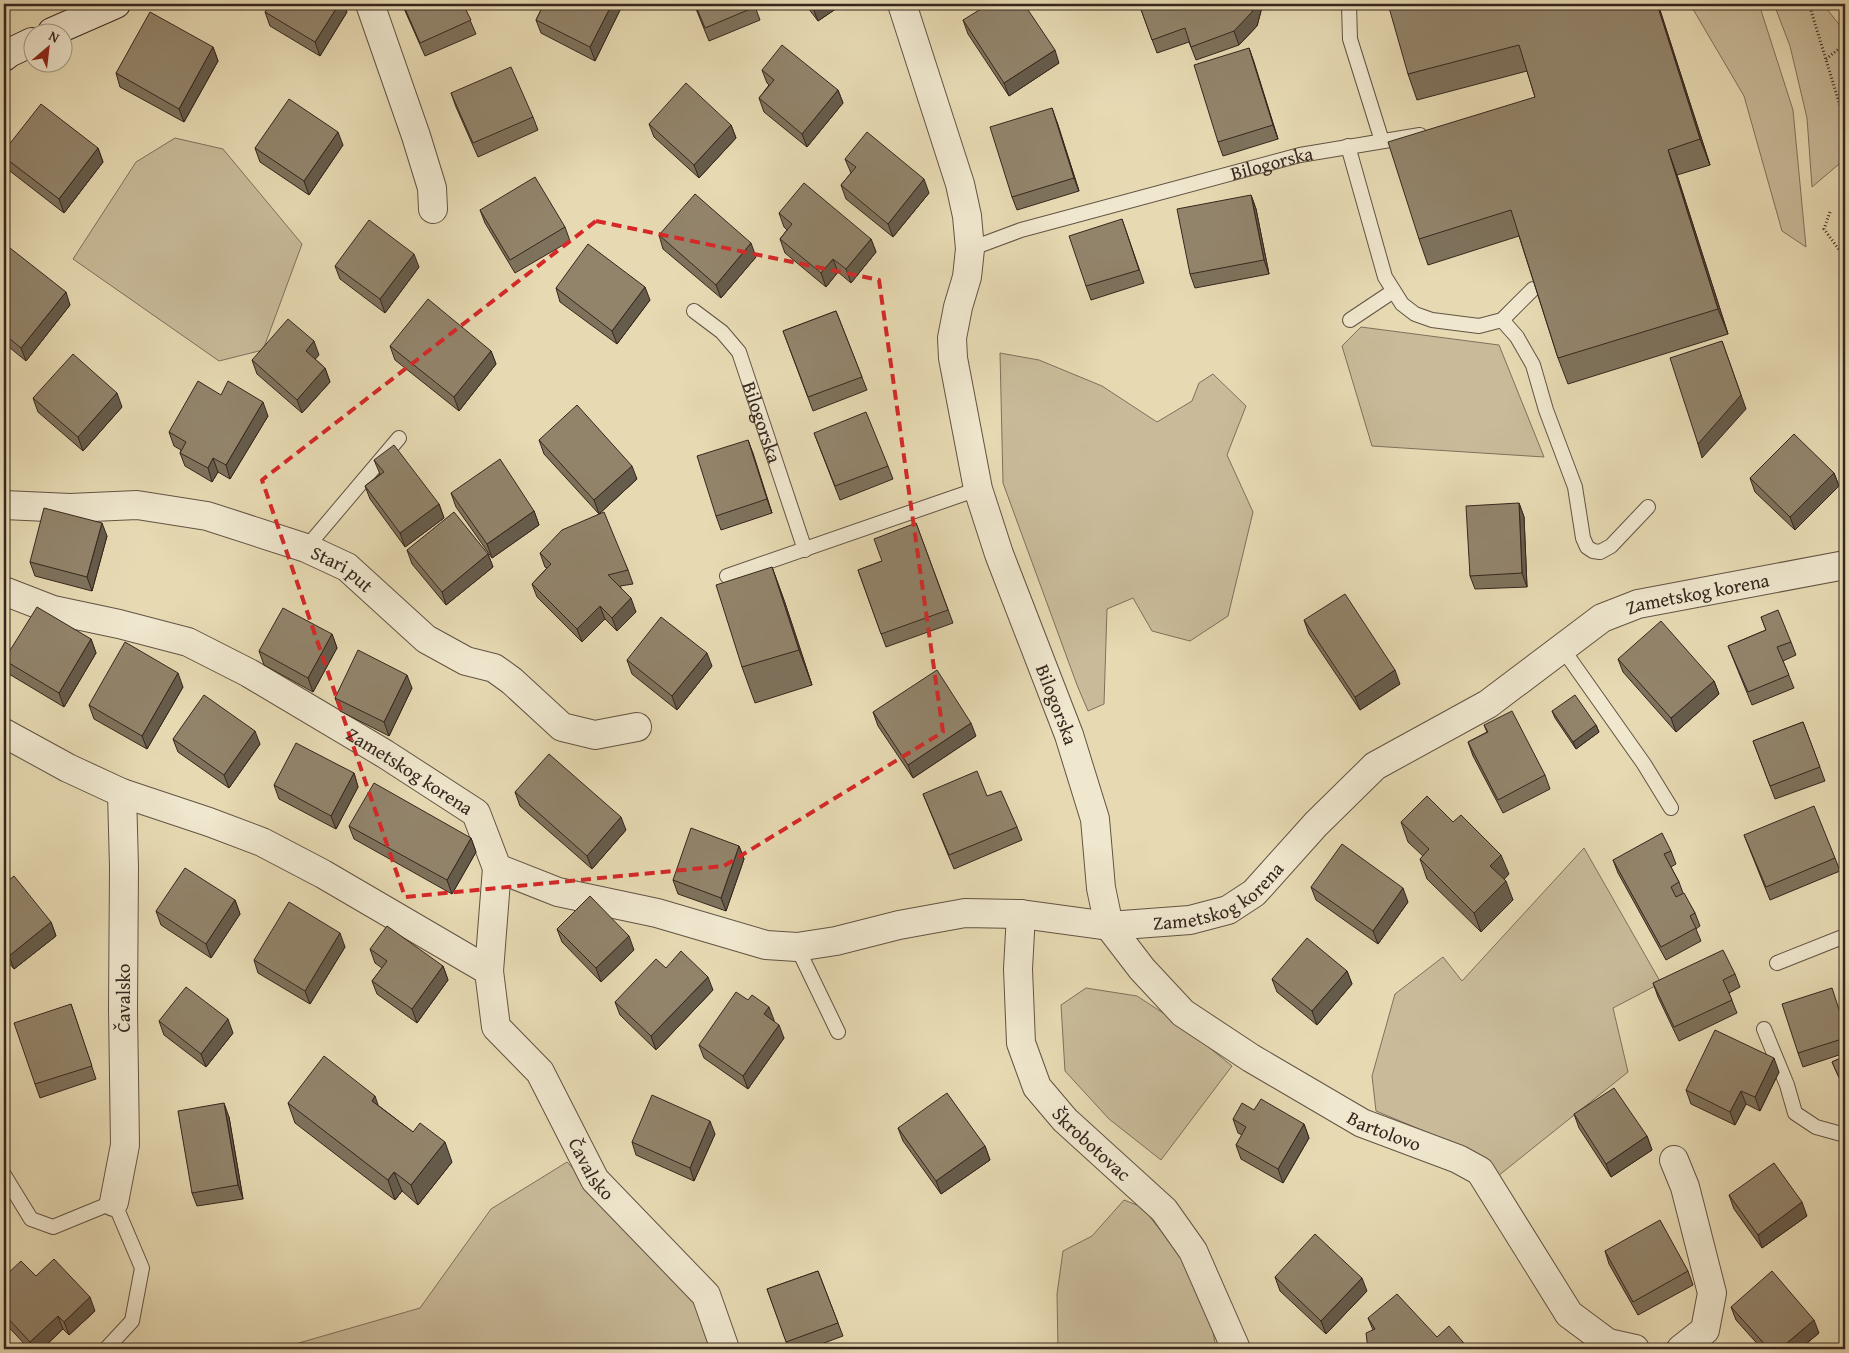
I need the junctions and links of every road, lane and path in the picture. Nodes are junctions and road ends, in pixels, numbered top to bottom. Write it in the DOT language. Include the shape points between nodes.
graph roads {
  1 [pos="116,4"];
  2 [pos="370,4"];
  3 [pos="902,4"];
  4 [pos="1349,4"];
  5 [pos="1809,4"];
  6 [pos="72,23"];
  7 [pos="1845,44"];
  8 [pos="1826,59"];
  9 [pos="1845,122"];
  10 [pos="1430,132"];
  11 [pos="1382,141"];
  12 [pos="1348,146"];
  13 [pos="433,209"];
  14 [pos="1830,212"];
  15 [pos="970,249"];
  16 [pos="1845,258"];
  17 [pos="1533,289"];
  18 [pos="1392,292"];
  19 [pos="694,311"];
  20 [pos="1350,320"];
  21 [pos="1502,320"];
  22 [pos="400,438"];
  23 [pos="978,489"];
  24 [pos="4,504"];
  25 [pos="1648,507"];
  26 [pos="306,548"];
  27 [pos="805,550"];
  28 [pos="1845,565"];
  29 [pos="727,576"];
  30 [pos="4,591"];
  31 [pos="1562,648"];
  32 [pos="637,727"];
  33 [pos="4,733"];
  34 [pos="122,793"];
  35 [pos="1671,808"];
  36 [pos="497,868"];
  37 [pos="1022,914"];
  38 [pos="1109,926"];
  39 [pos="1845,936"];
  40 [pos="797,947"];
  41 [pos="1777,963"];
  42 [pos="488,971"];
  43 [pos="1764,1029"];
  44 [pos="838,1032"];
  45 [pos="1845,1135"];
  46 [pos="1674,1160"];
  47 [pos="4,1176"];
  48 [pos="114,1202"];
  49 [pos="106,1349"];
  50 [pos="725,1349"];
  51 [pos="1236,1349"];
  52 [pos="1635,1349"];
  53 [pos="1681,1349"];
  1 -- 6 [label="street"];
  2 -- 13 [label="street" via="432,188"];
  3 -- 15 [label="street, Bilogorska" via="960,184"];
  4 -- 11 [label="lane" via="1350,38"];
  5 -- 8 [label="path"];
  7 -- 8 [label="path"];
  8 -- 9 [label="path"];
  10 -- 11 [label="lane, Bilogorska"];
  11 -- 12 [label="lane, Bilogorska"];
  12 -- 15 [label="lane, Bilogorska" via="1300,154 1020,230"];
  12 -- 18 [label="lane" via="1374,243"];
  14 -- 16 [label="path" via="1824,229"];
  15 -- 23 [label="street, Bilogorska" via="967,277 952,338"];
  17 -- 21 [label="lane"];
  18 -- 20 [label="lane"];
  18 -- 21 [label="lane" via="1415,314 1432,320 1479,326"];
  19 -- 27 [label="lane, Bilogorska" via="722,332 739,352"];
  21 -- 25 [label="lane" via="1517,337 1533,365 1575,487 1586,547 1600,552 1610,546"];
  22 -- 26 [label="lane"];
  23 -- 27 [label="lane"];
  23 -- 38 [label="street, Bilogorska" via="999,554 1068,735 1095,819 1101,888"];
  24 -- 26 [label="street, Stari put" via="70,508 137,505 207,516"];
  26 -- 32 [label="street, Stari put" via="347,567 426,639 466,660 500,672 562,727 595,735"];
  27 -- 29 [label="lane"];
  28 -- 31 [label="street, Zametskog korena" via="1638,604 1602,618"];
  30 -- 36 [label="street, Zametskog korena" via="53,610 188,642 249,673 385,754 476,814"];
  31 -- 35 [label="lane"];
  31 -- 38 [label="street, Zametskog korena" via="1488,704 1375,766 1316,824 1254,893 1228,910 1190,920"];
  33 -- 34 [label="street"];
  34 -- 42 [label="street" via="262,842"];
  34 -- 48 [label="street, Čavalsko" via="125,1144"];
  36 -- 40 [label="street, Zametskog korena" via="558,892 657,913 766,944"];
  36 -- 42 [label="street, Čavalsko"];
  37 -- 38 [label="street, Zametskog korena"];
  37 -- 40 [label="street, Zametskog korena" via="965,913"];
  37 -- 51 [label="street, Škrobotovac" via="1018,969 1022,1043 1037,1088 1065,1120 1164,1210 1193,1251"];
  38 -- 52 [label="street, Bartolovo" via="1142,969 1183,1013 1251,1058 1362,1123 1458,1159 1480,1171 1569,1314 1608,1342"];
  39 -- 41 [label="lane"];
  40 -- 44 [label="lane"];
  42 -- 50 [label="street, Čavalsko" via="496,1027 540,1072 595,1180 706,1295"];
  43 -- 45 [label="lane" via="1795,1113 1816,1127"];
  46 -- 53 [label="street" via="1685,1187 1712,1293 1705,1330"];
  47 -- 48 [label="lane" via="31,1220 53,1227"];
  48 -- 49 [label="lane" via="142,1268 132,1321"];
}
